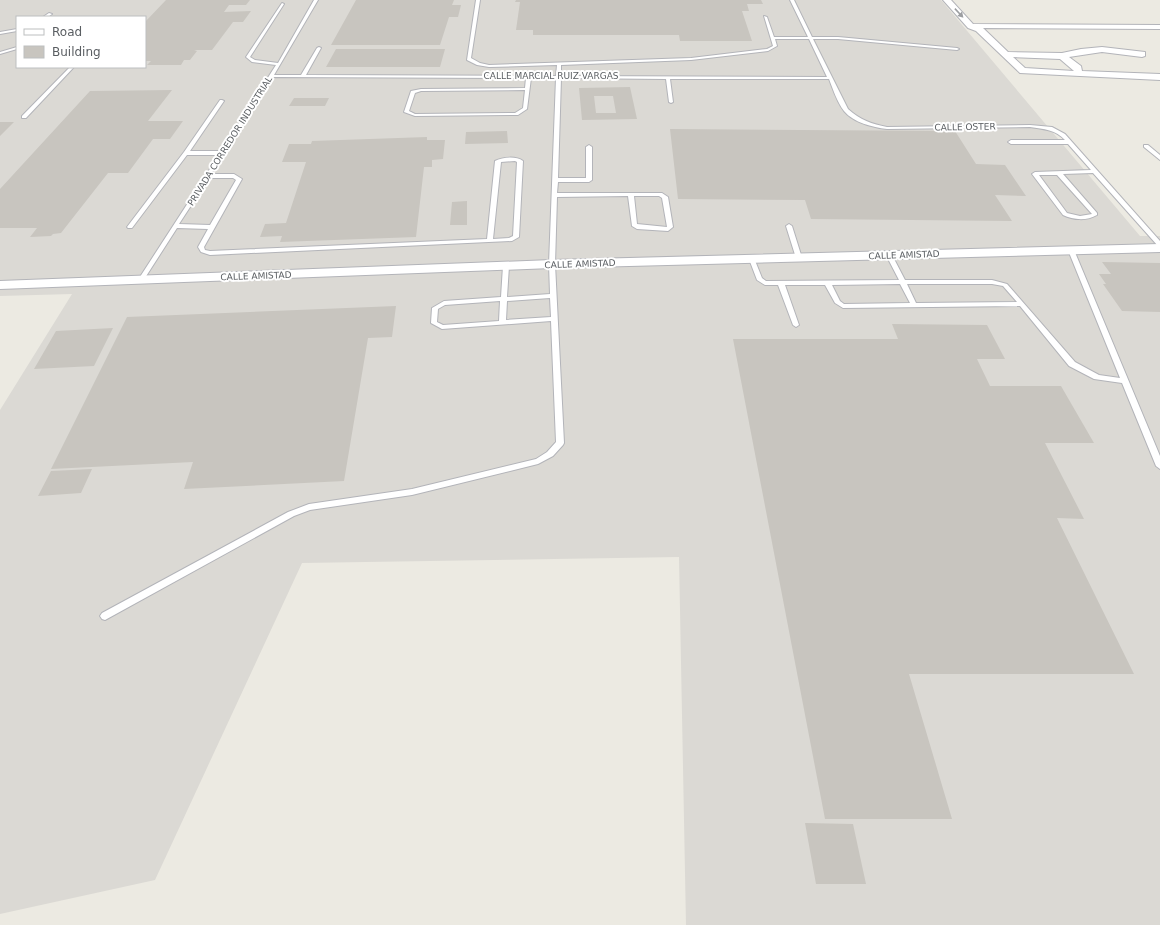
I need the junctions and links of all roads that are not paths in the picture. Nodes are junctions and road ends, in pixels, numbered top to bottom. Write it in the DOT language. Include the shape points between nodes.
graph roads {
  1 [pos="316,0"];
  2 [pos="478,0"];
  3 [pos="792,0"];
  4 [pos="947,0"];
  5 [pos="958,0"];
  6 [pos="282,4"];
  7 [pos="50,14"];
  8 [pos="47,16"];
  9 [pos="765,17"];
  10 [pos="977,27"];
  11 [pos="1160,27"];
  12 [pos="16,30"];
  13 [pos="0,33"];
  14 [pos="810,37"];
  15 [pos="774,38"];
  16 [pos="16,48"];
  17 [pos="319,48"];
  18 [pos="957,48"];
  19 [pos="0,53"];
  20 [pos="1005,54"];
  21 [pos="1142,54"];
  22 [pos="1062,56"];
  23 [pos="279,64"];
  24 [pos="559,64"];
  25 [pos="71,68"];
  26 [pos="1078,73"];
  27 [pos="271,76"];
  28 [pos="303,76"];
  29 [pos="529,76"];
  30 [pos="558,76"];
  31 [pos="668,77"];
  32 [pos="1160,77"];
  33 [pos="831,78"];
  34 [pos="528,89"];
  35 [pos="222,101"];
  36 [pos="671,102"];
  37 [pos="24,117"];
  38 [pos="1011,142"];
  39 [pos="1069,142"];
  40 [pos="1146,146"];
  41 [pos="589,147"];
  42 [pos="186,154"];
  43 [pos="222,154"];
  44 [pos="1160,158"];
  45 [pos="1096,171"];
  46 [pos="1058,172"];
  47 [pos="207,176"];
  48 [pos="555,180"];
  49 [pos="554,195"];
  50 [pos="631,195"];
  51 [pos="176,226"];
  52 [pos="789,226"];
  53 [pos="130,227"];
  54 [pos="211,227"];
  55 [pos="490,241"];
  56 [pos="1160,247"];
  57 [pos="1071,250"];
  58 [pos="889,255"];
  59 [pos="799,258"];
  60 [pos="752,259"];
  61 [pos="552,264"];
  62 [pos="506,266"];
  63 [pos="141,280"];
  64 [pos="827,282"];
  65 [pos="903,282"];
  66 [pos="782,283"];
  67 [pos="0,285"];
  68 [pos="554,296"];
  69 [pos="504,299"];
  70 [pos="1022,304"];
  71 [pos="914,305"];
  72 [pos="555,319"];
  73 [pos="502,323"];
  74 [pos="796,325"];
  75 [pos="1124,381"];
  76 [pos="1160,466"];
  77 [pos="105,616"];
  1 -- 23 [label="lane, PRIVADA CORREDOR INDUSTRIAL"];
  2 -- 24 [label="lane" via="469,59 472,62 489,66"];
  3 -- 14 [label="lane, CALLE OSTER"];
  4 -- 10 [label="street, one-way"];
  5 -- 10 [label="street"];
  6 -- 23 [label="lane" via="248,57 254,61"];
  7 -- 8 [label="lane"];
  9 -- 15 [label="lane"];
  10 -- 11 [label="street"];
  10 -- 20 [label="street"];
  12 -- 13 [label="lane"];
  14 -- 15 [label="lane"];
  14 -- 18 [label="lane"];
  14 -- 33 [label="lane, CALLE OSTER"];
  15 -- 24 [label="lane" via="775,46 768,50 715,57"];
  16 -- 19 [label="lane"];
  17 -- 28 [label="lane"];
  20 -- 22 [label="street"];
  20 -- 26 [label="street" via="1021,70"];
  21 -- 22 [label="street" via="1124,51 1083,51"];
  22 -- 26 [label="street" via="1078,68"];
  23 -- 27 [label="lane, PRIVADA CORREDOR INDUSTRIAL"];
  24 -- 30 [label="lane"];
  25 -- 37 [label="lane"];
  26 -- 32 [label="street"];
  27 -- 28 [label="lane, CALLE MARCIAL RUIZ VARGAS"];
  27 -- 43 [label="lane, PRIVADA CORREDOR INDUSTRIAL"];
  28 -- 29 [label="lane, CALLE MARCIAL RUIZ VARGAS"];
  29 -- 30 [label="lane, CALLE MARCIAL RUIZ VARGAS"];
  29 -- 34 [label="lane"];
  30 -- 31 [label="lane, CALLE MARCIAL RUIZ VARGAS"];
  30 -- 48 [label="lane"];
  31 -- 33 [label="lane, CALLE MARCIAL RUIZ VARGAS"];
  31 -- 36 [label="lane"];
  33 -- 39 [label="lane, CALLE OSTER" via="846,110 866,124 899,128 1040,126 1057,132"];
  34 -- 34 [label="lane" via="525,108 516,114 415,115 406,112 413,92 421,90"];
  35 -- 42 [label="lane"];
  38 -- 39 [label="lane"];
  39 -- 45 [label="lane, CALLE OSTER"];
  40 -- 44 [label="lane"];
  41 -- 48 [label="lane" via="589,180"];
  42 -- 43 [label="lane"];
  42 -- 53 [label="lane"];
  43 -- 47 [label="lane, PRIVADA CORREDOR INDUSTRIAL"];
  45 -- 46 [label="lane"];
  45 -- 56 [label="lane, CALLE OSTER"];
  46 -- 46 [label="lane" via="1035,175 1067,216 1094,216"];
  47 -- 51 [label="lane, PRIVADA CORREDOR INDUSTRIAL"];
  47 -- 54 [label="lane" via="234,176 239,179"];
  48 -- 49 [label="lane"];
  49 -- 50 [label="lane"];
  49 -- 61 [label="lane"];
  50 -- 50 [label="lane" via="660,194 665,197 670,227 668,229 634,225"];
  51 -- 54 [label="lane"];
  51 -- 63 [label="lane, PRIVADA CORREDOR INDUSTRIAL"];
  52 -- 59 [label="lane"];
  54 -- 55 [label="lane" via="201,248 210,253"];
  55 -- 55 [label="lane" via="510,240 516,237 520,161 516,159 498,161"];
  56 -- 57 [label="street, CALLE AMISTAD"];
  57 -- 58 [label="street, CALLE AMISTAD"];
  57 -- 75 [label="lane"];
  58 -- 59 [label="street, CALLE AMISTAD"];
  58 -- 65 [label="lane"];
  59 -- 60 [label="street, CALLE AMISTAD"];
  60 -- 61 [label="street, CALLE AMISTAD"];
  60 -- 66 [label="lane" via="762,282"];
  61 -- 62 [label="street, CALLE AMISTAD"];
  61 -- 68 [label="lane"];
  62 -- 63 [label="street, CALLE AMISTAD"];
  62 -- 69 [label="lane"];
  63 -- 67 [label="street, CALLE AMISTAD"];
  64 -- 65 [label="lane"];
  64 -- 66 [label="lane"];
  64 -- 71 [label="lane" via="837,302 843,306"];
  65 -- 70 [label="lane" via="999,283 1010,289"];
  65 -- 71 [label="lane"];
  66 -- 74 [label="lane"];
  68 -- 69 [label="lane"];
  68 -- 72 [label="lane"];
  69 -- 73 [label="lane"];
  69 -- 73 [label="lane" via="444,303 435,308 434,323 442,327"];
  70 -- 71 [label="lane"];
  70 -- 75 [label="lane" via="1072,364 1097,377"];
  72 -- 73 [label="lane"];
  72 -- 77 [label="lane" via="560,443 550,454 538,461 412,492 309,507 290,514"];
  75 -- 76 [label="lane"];
}
